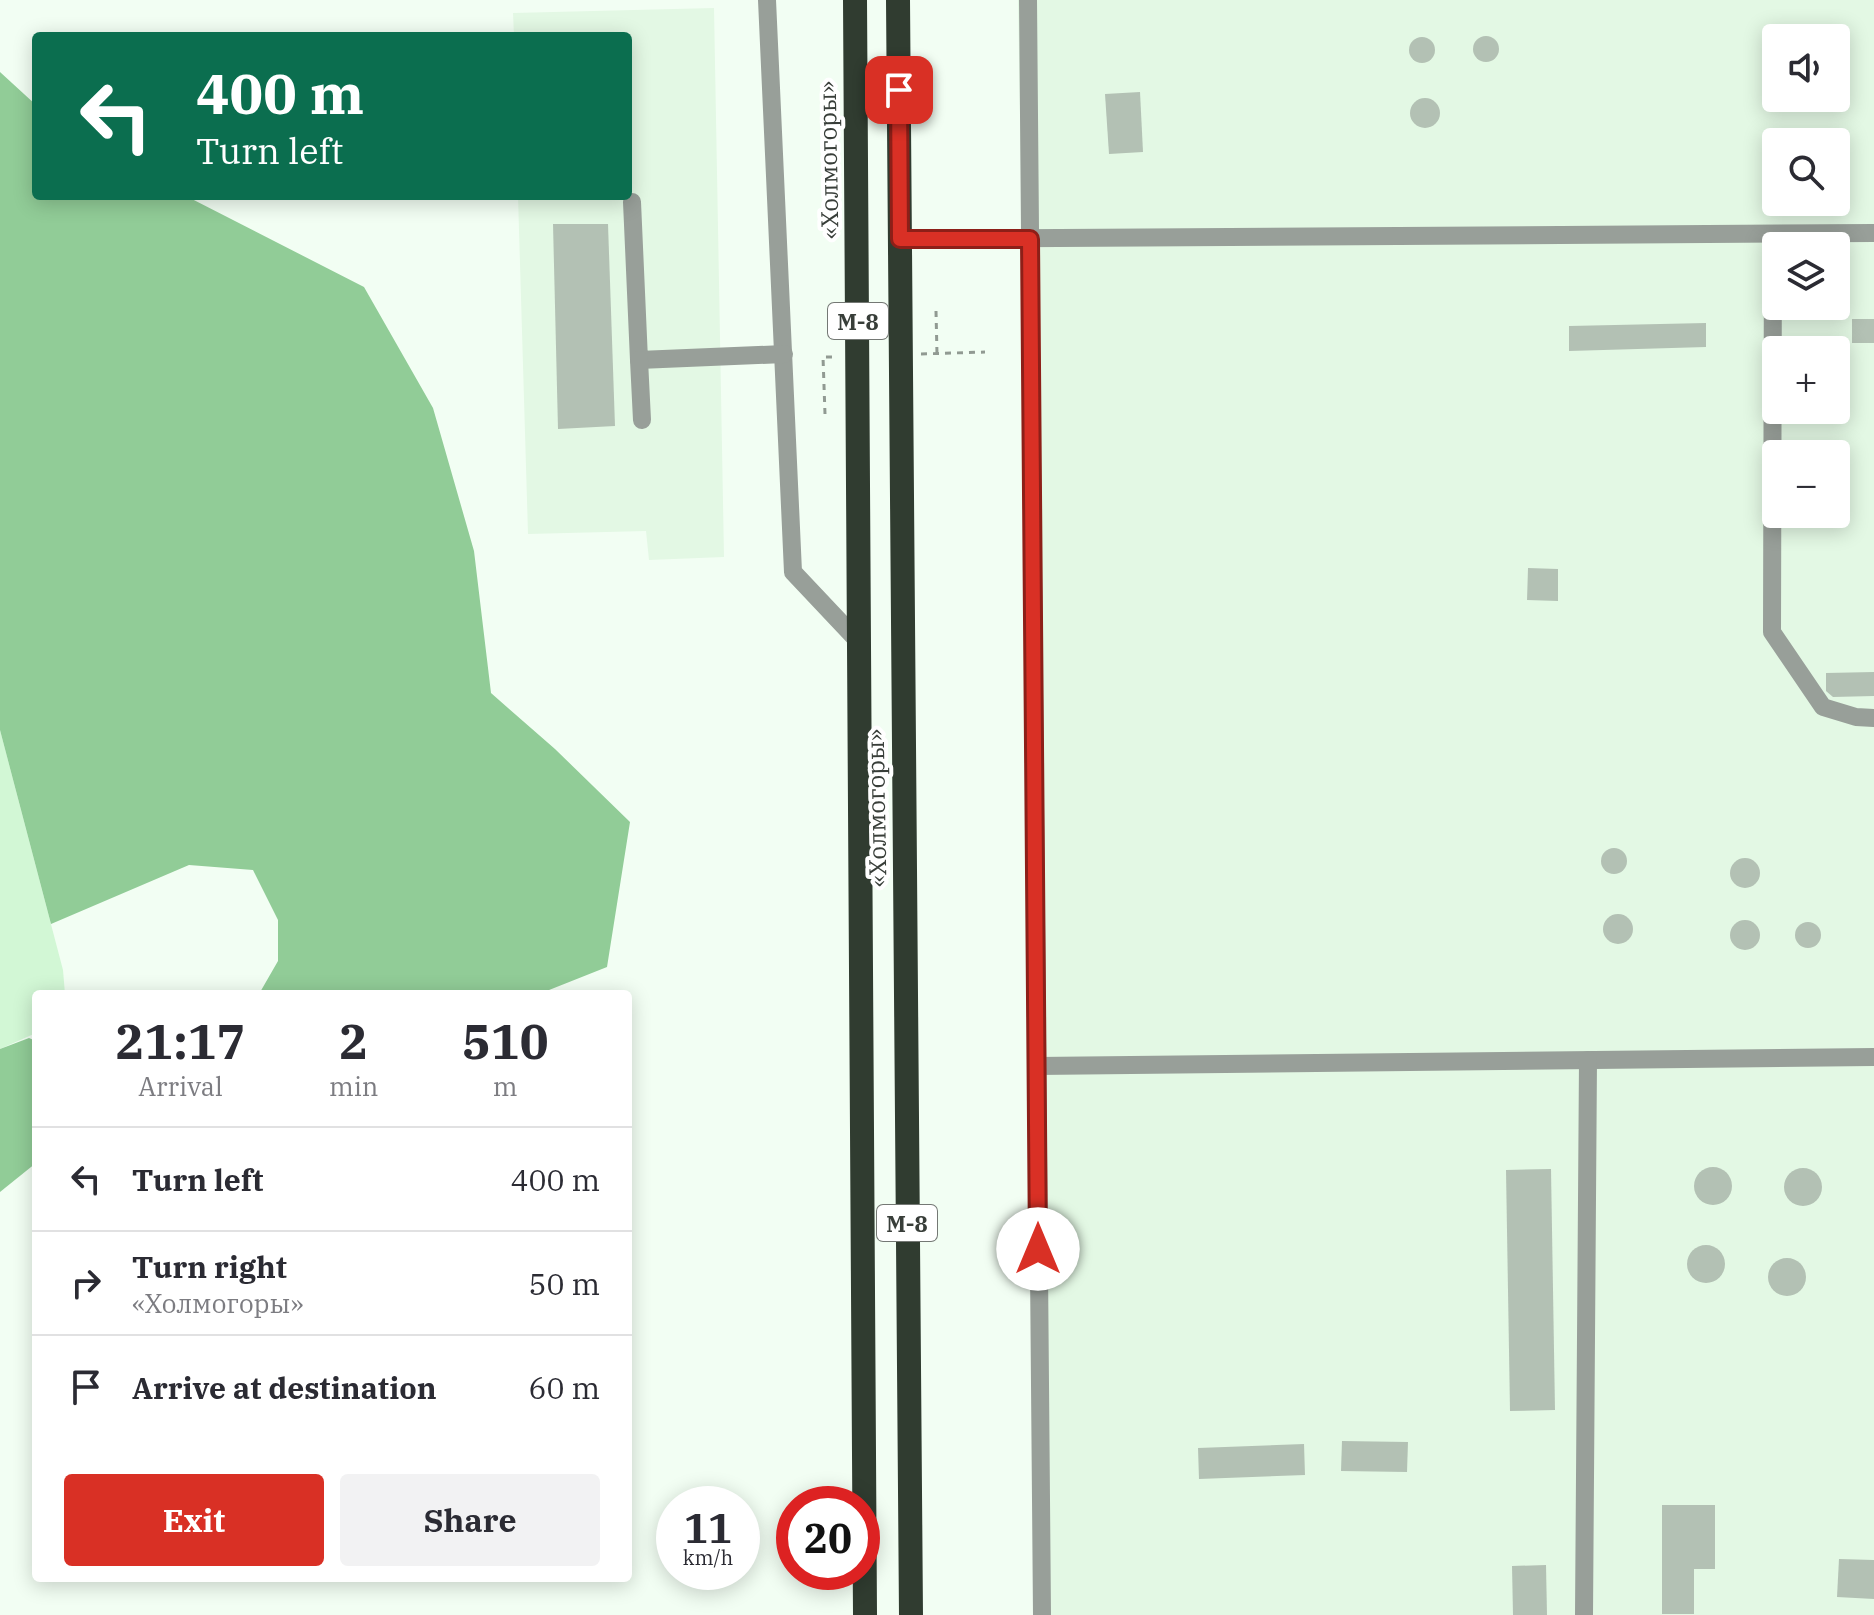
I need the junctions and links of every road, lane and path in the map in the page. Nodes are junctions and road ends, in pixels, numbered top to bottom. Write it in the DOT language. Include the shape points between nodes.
graph roads {
  1 [pos="767,0"];
  2 [pos="855,0"];
  3 [pos="898,0"];
  4 [pos="1028,0"];
  5 [pos="632,202"];
  6 [pos="1850,233"];
  7 [pos="1874,233"];
  8 [pos="1762,234"];
  9 [pos="900,239"];
  10 [pos="1030,239"];
  11 [pos="936,311"];
  12 [pos="1773,320"];
  13 [pos="784,354"];
  14 [pos="937,354"];
  15 [pos="639,360"];
  16 [pos="642,420"];
  17 [pos="902,641"];
  18 [pos="859,642"];
  19 [pos="1874,718"];
  20 [pos="1874,1057"];
  21 [pos="1588,1060"];
  22 [pos="1037,1066"];
  23 [pos="865,1615"];
  24 [pos="911,1615"];
  25 [pos="1042,1615"];
  26 [pos="1584,1615"];
  1 -- 13 [label="lane"];
  2 -- 18 [label="highway, «Холмогоры» / М-8"];
  3 -- 9 [label="highway, «Холмогоры» / М-8"];
  4 -- 10 [label="lane"];
  5 -- 15 [label="lane"];
  6 -- 7 [label="lane"];
  8 -- 10 [label="lane"];
  9 -- 10 [label="lane"];
  9 -- 17 [label="highway, «Холмогоры» / М-8"];
  10 -- 22 [label="lane"];
  11 -- 14 [label="path"];
  12 -- 19 [label="lane" via="1772,632 1823,707"];
  13 -- 15 [label="lane"];
  13 -- 18 [label="lane" via="793,572"];
  15 -- 16 [label="lane"];
  17 -- 18 [label="highway"];
  17 -- 24 [label="highway, «Холмогоры» / М-8"];
  18 -- 23 [label="highway, «Холмогоры» / М-8"];
  20 -- 21 [label="lane"];
  21 -- 22 [label="lane"];
  21 -- 26 [label="lane"];
  22 -- 25 [label="lane"];
}
